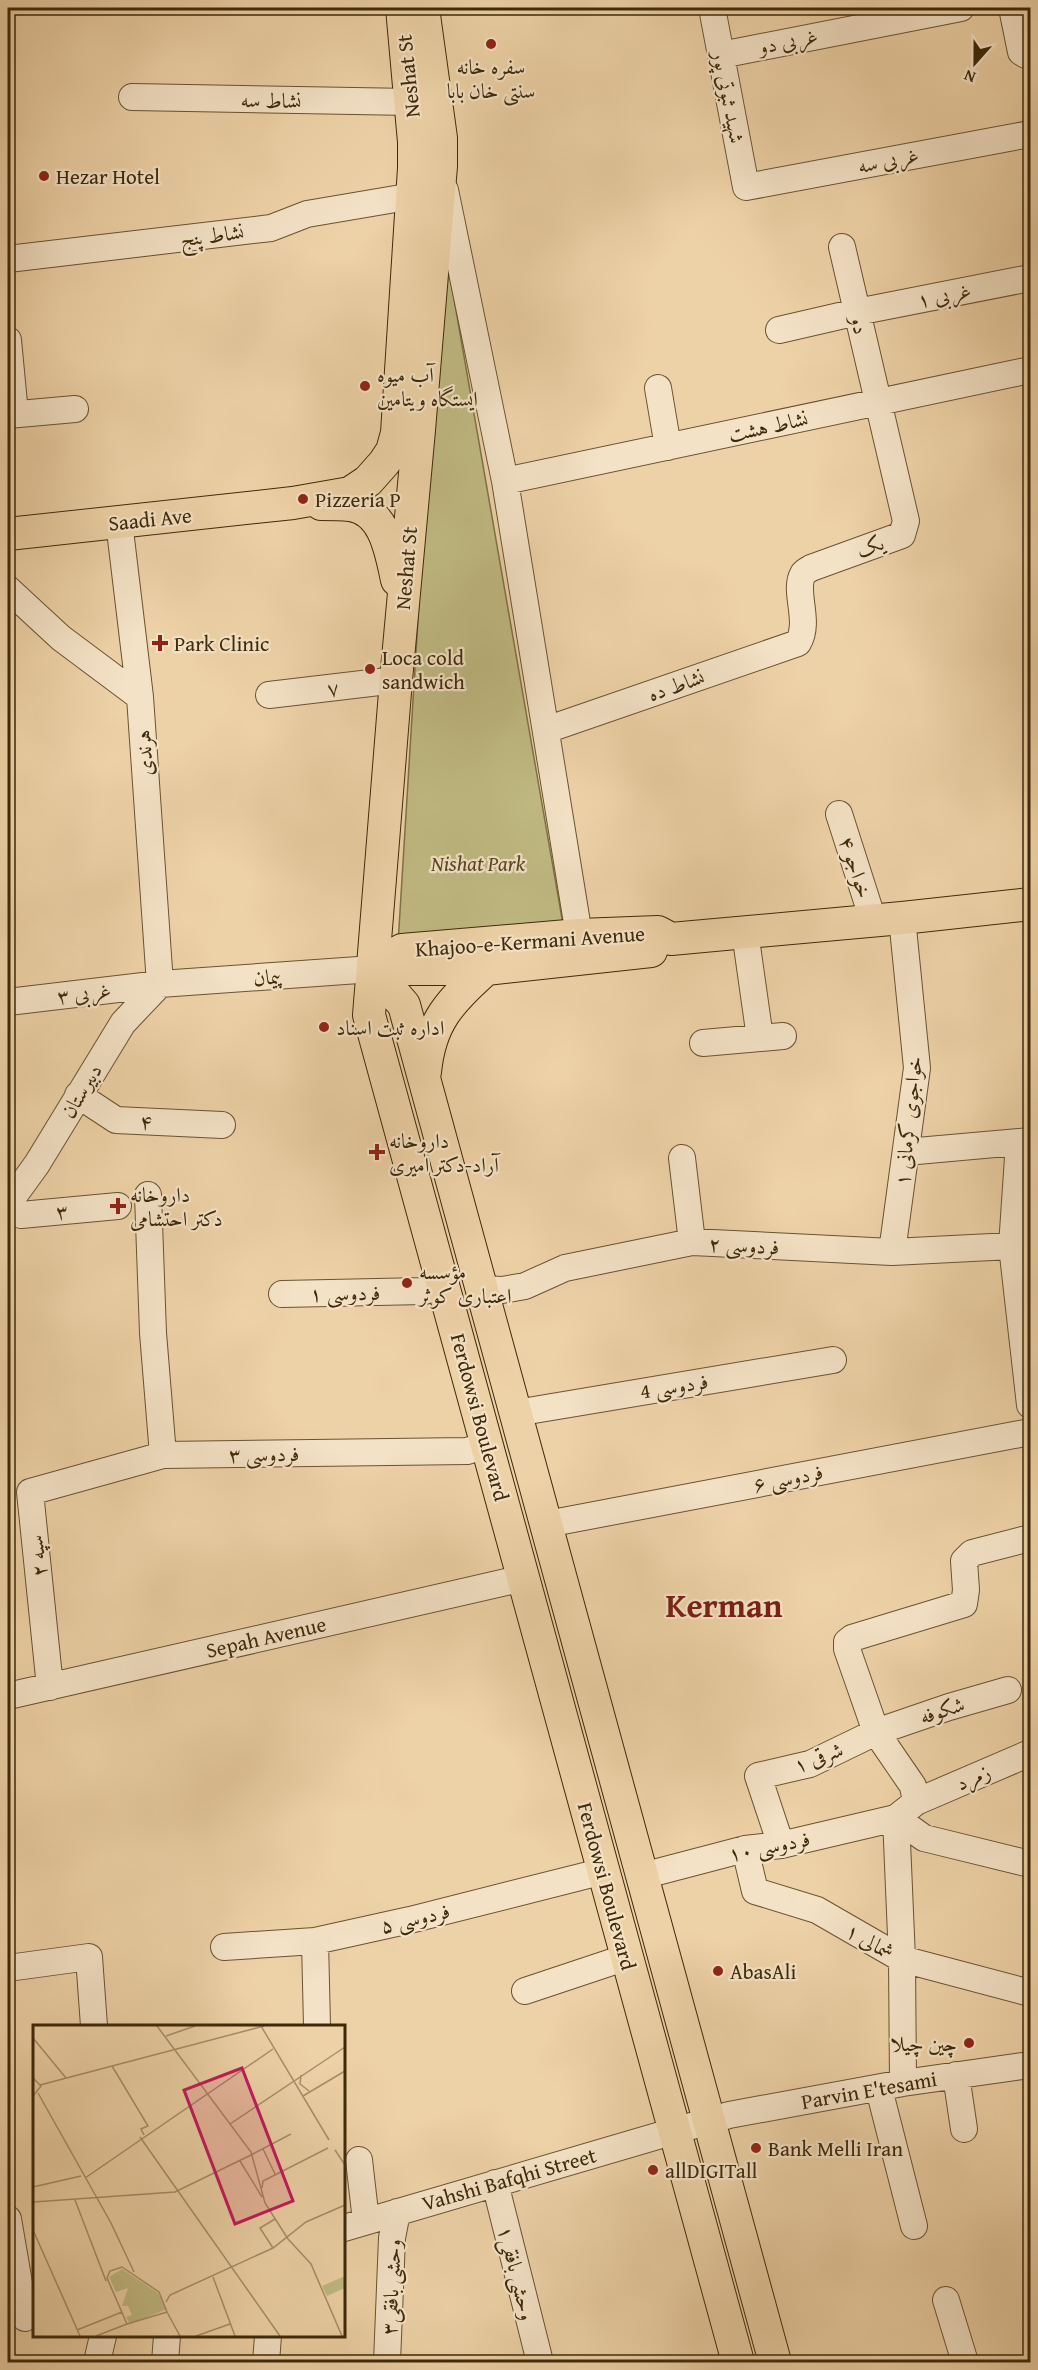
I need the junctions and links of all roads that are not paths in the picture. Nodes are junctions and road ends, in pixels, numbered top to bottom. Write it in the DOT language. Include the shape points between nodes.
graph roads {
  1 [pos="402,8"];
  2 [pos="423,8"];
  3 [pos="712,8"];
  4 [pos="961,8"];
  5 [pos="1012,8"];
  6 [pos="721,54"];
  7 [pos="1030,55"];
  8 [pos="132,96"];
  9 [pos="411,102"];
  10 [pos="1030,134"];
  11 [pos="441,166"];
  12 [pos="746,187"];
  13 [pos="412,196"];
  14 [pos="842,247"];
  15 [pos="8,259"];
  16 [pos="1030,278"];
  17 [pos="857,312"];
  18 [pos="778,330"];
  19 [pos="8,340"];
  20 [pos="1030,370"];
  21 [pos="658,388"];
  22 [pos="878,402"];
  23 [pos="75,409"];
  24 [pos="11,414"];
  25 [pos="668,447"];
  26 [pos="505,481"];
  27 [pos="293,503"];
  28 [pos="119,522"];
  29 [pos="8,534"];
  30 [pos="8,589"];
  31 [pos="402,605"];
  32 [pos="802,636"];
  33 [pos="396,680"];
  34 [pos="269,695"];
  35 [pos="140,697"];
  36 [pos="546,730"];
  37 [pos="839,814"];
  38 [pos="1030,904"];
  39 [pos="888,919"];
  40 [pos="746,932"];
  41 [pos="579,935"];
  42 [pos="671,939"];
  43 [pos="374,969"];
  44 [pos="486,969"];
  45 [pos="160,984"];
  46 [pos="8,1002"];
  47 [pos="703,1043"];
  48 [pos="425,1079"];
  49 [pos="78,1095"];
  50 [pos="222,1125"];
  51 [pos="1025,1142"];
  52 [pos="906,1152"];
  53 [pos="682,1158"];
  54 [pos="148,1195"];
  55 [pos="8,1206"];
  56 [pos="118,1206"];
  57 [pos="692,1242"];
  58 [pos="1021,1245"];
  59 [pos="892,1252"];
  60 [pos="444,1285"];
  61 [pos="482,1289"];
  62 [pos="282,1294"];
  63 [pos="833,1360"];
  64 [pos="1030,1405"];
  65 [pos="516,1413"];
  66 [pos="1030,1432"];
  67 [pos="487,1445"];
  68 [pos="163,1455"];
  69 [pos="547,1524"];
  70 [pos="1030,1538"];
  71 [pos="559,1570"];
  72 [pos="524,1578"];
  73 [pos="50,1687"];
  74 [pos="1008,1690"];
  75 [pos="8,1696"];
  76 [pos="876,1732"];
  77 [pos="1030,1753"];
  78 [pos="916,1802"];
  79 [pos="896,1818"];
  80 [pos="781,1845"];
  81 [pos="745,1849"];
  82 [pos="1030,1864"];
  83 [pos="604,1871"];
  84 [pos="642,1876"];
  85 [pos="315,1941"];
  86 [pos="224,1947"];
  87 [pos="627,1957"];
  88 [pos="902,1959"];
  89 [pos="8,1968"];
  90 [pos="525,1991"];
  91 [pos="1030,1993"];
  92 [pos="94,2025"];
  93 [pos="317,2025"];
  94 [pos="1030,2065"];
  95 [pos="956,2075"];
  96 [pos="891,2086"];
  97 [pos="709,2121"];
  98 [pos="964,2128"];
  99 [pos="675,2131"];
  100 [pos="359,2160"];
  101 [pos="495,2183"];
  102 [pos="397,2212"];
  103 [pos="8,2219"];
  104 [pos="355,2224"];
  105 [pos="914,2226"];
  106 [pos="946,2300"];
  107 [pos="22,2319"];
  108 [pos="103,2337"];
  109 [pos="167,2337"];
  110 [pos="268,2337"];
  111 [pos="97,2362"];
  112 [pos="165,2362"];
  113 [pos="266,2362"];
  114 [pos="387,2362"];
  115 [pos="540,2362"];
  116 [pos="738,2362"];
  117 [pos="775,2362"];
  118 [pos="965,2362"];
  1 -- 9 [label="main road, Neshat St"];
  2 -- 11 [label="main road, Neshat St"];
  3 -- 6 [label="street, شهید ثبوتی پور"];
  4 -- 6 [label="street, غربی دو"];
  5 -- 7 [label="street" via="1021,52"];
  6 -- 12 [label="street, شهید ثبوتی پور"];
  8 -- 9 [label="street, نشاط سه"];
  9 -- 13 [label="main road, Neshat St"];
  10 -- 12 [label="street, غربی سه"];
  11 -- 26 [label="street, Neshat St"];
  11 -- 31 [label="main road, Neshat St"];
  13 -- 15 [label="street, نشاط پنج" via="307,214 271,228"];
  13 -- 27 [label="main road, Neshat St" via="397,433 392,451 368,481 350,493"];
  14 -- 17 [label="street, دو"];
  16 -- 17 [label="street, غربی ۱"];
  17 -- 18 [label="street"];
  17 -- 22 [label="street, دو"];
  19 -- 24 [label="street"];
  20 -- 22 [label="street, نشاط هشت"];
  21 -- 25 [label="street"];
  22 -- 25 [label="street, نشاط هشت"];
  22 -- 32 [label="street, یک" via="905,528 902,535 803,574"];
  23 -- 24 [label="street"];
  25 -- 26 [label="street, نشاط هشت"];
  26 -- 36 [label="street, Neshat St"];
  27 -- 28 [label="main road, Saadi Ave"];
  27 -- 31 [label="main road" via="352,505 370,513 387,540"];
  28 -- 29 [label="main road, Saadi Ave"];
  28 -- 35 [label="street, هرندی"];
  30 -- 35 [label="street" via="61,638"];
  31 -- 33 [label="main road, Neshat St"];
  32 -- 36 [label="street, نشاط ده" via="798,643"];
  33 -- 34 [label="street, ۷"];
  33 -- 43 [label="main road, Neshat St"];
  35 -- 45 [label="street, هرندی"];
  36 -- 41 [label="street, Neshat St"];
  37 -- 39 [label="street, خواجو ۴"];
  38 -- 39 [label="main road, Khajoo-e-Kermani Avenue"];
  39 -- 40 [label="main road, Khajoo-e-Kermani Avenue"];
  39 -- 52 [label="street, خواجوی کرمانی ۱" via="917,1068"];
  40 -- 42 [label="main road, Khajoo-e-Kermani Avenue"];
  40 -- 47 [label="street" via="771,1037"];
  41 -- 42 [label="main road, Khajoo-e-Kermani Avenue" via="658,932"];
  41 -- 43 [label="main road, Khajoo-e-Kermani Avenue" via="402,950"];
  42 -- 44 [label="main road, Khajoo-e-Kermani Avenue" via="658,951"];
  43 -- 44 [label="main road, Khajoo-e-Kermani Avenue"];
  43 -- 45 [label="street, پیمان"];
  43 -- 48 [label="main road, Ferdowsi Boulevard" via="404,1005"];
  43 -- 60 [label="main road, Ferdowsi Boulevard" via="369,1015"];
  44 -- 48 [label="main road" via="457,995 435,1026"];
  45 -- 46 [label="street, ۳ غربی"];
  45 -- 49 [label="street, دبیرستان" via="123,1023"];
  48 -- 61 [label="main road, Ferdowsi Boulevard"];
  49 -- 50 [label="street, ۴" via="116,1120"];
  49 -- 55 [label="street, دبیرستان"];
  51 -- 52 [label="street"];
  51 -- 58 [label="street"];
  52 -- 59 [label="street, خواجوی کرمانی ۱"];
  53 -- 57 [label="street"];
  54 -- 68 [label="street"];
  55 -- 56 [label="street, ۳" via="21,1215"];
  57 -- 59 [label="street, فردوسی ۲"];
  57 -- 61 [label="street, فردوسی ۲" via="566,1268 525,1286"];
  58 -- 59 [label="street, فردوسی ۲"];
  58 -- 64 [label="street"];
  60 -- 62 [label="street, فردوسی ۱" via="424,1291"];
  60 -- 67 [label="main road, Ferdowsi Boulevard"];
  61 -- 65 [label="main road, Ferdowsi Boulevard"];
  63 -- 65 [label="street, فردوسی 4"];
  65 -- 69 [label="main road, Ferdowsi Boulevard"];
  66 -- 69 [label="street, فردوسی ۶"];
  67 -- 68 [label="street, فردوسی ۳" via="468,1451"];
  67 -- 72 [label="main road, Ferdowsi Boulevard"];
  68 -- 73 [label="street, سپه ۲" via="30,1492"];
  69 -- 71 [label="main road, Ferdowsi Boulevard"];
  70 -- 76 [label="street" via="972,1553 964,1561 964,1604 847,1642"];
  71 -- 72 [label="main road"];
  71 -- 84 [label="main road, Ferdowsi Boulevard"];
  72 -- 73 [label="street, Sepah Avenue"];
  72 -- 83 [label="main road, Ferdowsi Boulevard"];
  73 -- 75 [label="street, Sepah Avenue"];
  74 -- 76 [label="street, شکوفه"];
  76 -- 78 [label="street" via="913,1785"];
  76 -- 80 [label="street, شرقی ۱" via="810,1764 758,1776"];
  77 -- 78 [label="street, زمرد"];
  78 -- 79 [label="street, زمرد"];
  79 -- 80 [label="street, فردوسی ۱۰"];
  79 -- 82 [label="street" via="924,1838"];
  79 -- 88 [label="street"];
  80 -- 81 [label="street, فردوسی ۱۰"];
  81 -- 84 [label="street, فردوسی ۱۰"];
  81 -- 88 [label="street, شمالی ۱" via="755,1891 817,1910"];
  83 -- 85 [label="street, فردوسی ۵"];
  83 -- 87 [label="main road, Ferdowsi Boulevard"];
  84 -- 97 [label="main road, Ferdowsi Boulevard"];
  85 -- 86 [label="street, فردوسی ۵"];
  85 -- 93 [label="street"];
  87 -- 90 [label="street"];
  87 -- 99 [label="main road, Ferdowsi Boulevard"];
  88 -- 91 [label="street, شمالی ۱"];
  88 -- 96 [label="street"];
  89 -- 92 [label="street" via="89,1957"];
  94 -- 95 [label="street, Parvin E'tesami"];
  95 -- 96 [label="street, Parvin E'tesami"];
  95 -- 98 [label="street"];
  96 -- 97 [label="street, Parvin E'tesami"];
  96 -- 105 [label="street"];
  97 -- 99 [label="street, Parvin E'tesami"];
  97 -- 117 [label="main road, Ferdowsi Boulevard"];
  99 -- 101 [label="street, Vahshi Bafqhi Street"];
  99 -- 116 [label="main road, Ferdowsi Boulevard"];
  100 -- 104 [label="street"];
  101 -- 102 [label="street, Vahshi Bafqhi Street"];
  101 -- 115 [label="street, وحشی بافقی۱"];
  102 -- 104 [label="street, Vahshi Bafqhi Street"];
  102 -- 114 [label="street, وحشی بافقی۳" via="392,2238"];
  103 -- 107 [label="street"];
  106 -- 118 [label="street"];
  108 -- 111 [label="street"];
  109 -- 112 [label="street"];
  110 -- 113 [label="street"];
}
